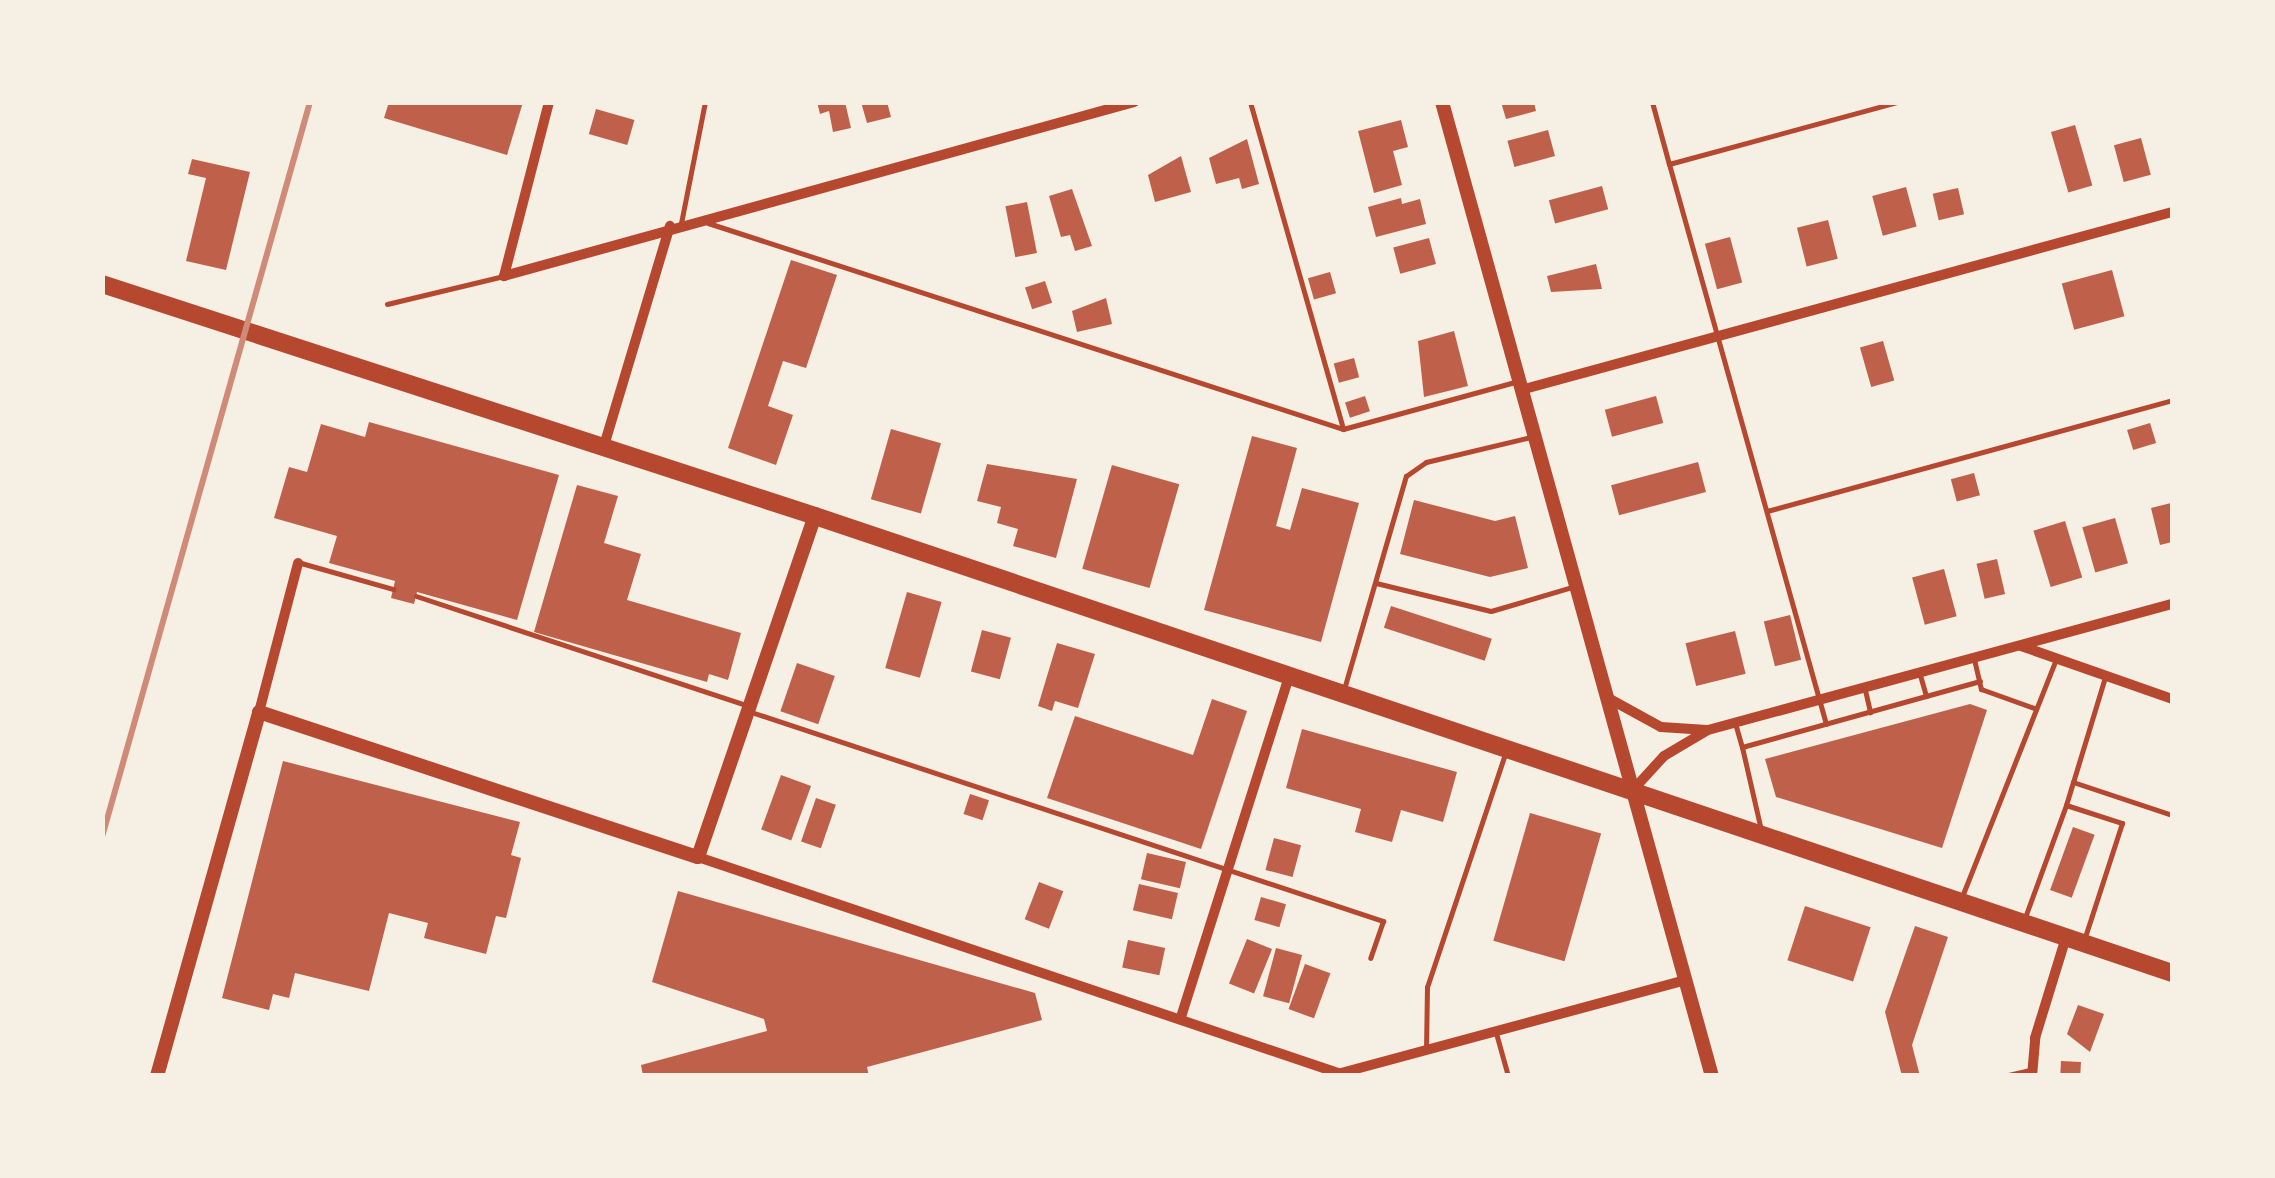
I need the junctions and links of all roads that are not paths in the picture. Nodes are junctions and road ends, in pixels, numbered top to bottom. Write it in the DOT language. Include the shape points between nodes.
graph roads {
  1 [pos="548,102"];
  2 [pos="705,102"];
  3 [pos="1134,102"];
  4 [pos="1250,102"];
  5 [pos="1442,102"];
  6 [pos="1652,102"];
  7 [pos="1898,102"];
  8 [pos="1669,164"];
  9 [pos="2172,212"];
  10 [pos="696,220"];
  11 [pos="675,225"];
  12 [pos="504,276"];
  13 [pos="102,284"];
  14 [pos="386,304"];
  15 [pos="1718,336"];
  16 [pos="1520,386"];
  17 [pos="2172,400"];
  18 [pos="1343,430"];
  19 [pos="1534,436"];
  20 [pos="604,449"];
  21 [pos="1767,511"];
  22 [pos="815,516"];
  23 [pos="298,563"];
  24 [pos="1375,583"];
  25 [pos="1575,586"];
  26 [pos="393,589"];
  27 [pos="416,596"];
  28 [pos="2172,604"];
  29 [pos="2020,646"];
  30 [pos="1974,658"];
  31 [pos="2056,659"];
  32 [pos="1920,673"];
  33 [pos="1288,677"];
  34 [pos="2105,677"];
  35 [pos="1980,682"];
  36 [pos="1864,688"];
  37 [pos="1342,695"];
  38 [pos="1605,695"];
  39 [pos="1926,696"];
  40 [pos="2172,699"];
  41 [pos="1820,700"];
  42 [pos="2034,708"];
  43 [pos="749,709"];
  44 [pos="259,712"];
  45 [pos="1870,712"];
  46 [pos="1735,723"];
  47 [pos="1826,724"];
  48 [pos="1708,730"];
  49 [pos="1742,747"];
  50 [pos="1506,750"];
  51 [pos="2073,782"];
  52 [pos="1632,791"];
  53 [pos="2066,805"];
  54 [pos="2172,815"];
  55 [pos="1762,835"];
  56 [pos="698,857"];
  57 [pos="1228,868"];
  58 [pos="1960,902"];
  59 [pos="2023,923"];
  60 [pos="2075,940"];
  61 [pos="1370,958"];
  62 [pos="2172,973"];
  63 [pos="1685,980"];
  64 [pos="1182,1017"];
  65 [pos="1496,1030"];
  66 [pos="1426,1050"];
  67 [pos="1346,1073"];
  68 [pos="2031,1073"];
  69 [pos="157,1076"];
  70 [pos="1330,1076"];
  71 [pos="1508,1076"];
  72 [pos="1712,1076"];
  73 [pos="2004,1076"];
  1 -- 12 [label="street"];
  2 -- 11 [label="lane"];
  3 -- 10 [label="street"];
  4 -- 18 [label="lane"];
  5 -- 16 [label="street"];
  6 -- 8 [label="lane"];
  7 -- 8 [label="lane"];
  8 -- 15 [label="lane"];
  9 -- 15 [label="street"];
  10 -- 11 [label="street"];
  10 -- 18 [label="lane"];
  11 -- 12 [label="street"];
  11 -- 20 [label="street"];
  12 -- 14 [label="lane"];
  13 -- 20 [label="main road"];
  15 -- 16 [label="street"];
  15 -- 21 [label="lane"];
  16 -- 18 [label="lane"];
  16 -- 19 [label="street"];
  17 -- 21 [label="lane"];
  19 -- 24 [label="lane" via="1426,462 1406,476"];
  19 -- 25 [label="street"];
  20 -- 22 [label="main road"];
  21 -- 41 [label="lane"];
  22 -- 33 [label="main road"];
  22 -- 43 [label="street"];
  23 -- 26 [label="lane"];
  23 -- 44 [label="street"];
  24 -- 25 [label="lane" via="1491,612"];
  24 -- 37 [label="lane"];
  25 -- 38 [label="street"];
  27 -- 43 [label="lane"];
  28 -- 29 [label="street"];
  29 -- 30 [label="street"];
  29 -- 31 [label="street"];
  30 -- 32 [label="street"];
  30 -- 35 [label="lane"];
  31 -- 34 [label="street"];
  31 -- 42 [label="lane"];
  32 -- 36 [label="street"];
  32 -- 39 [label="lane"];
  33 -- 37 [label="main road"];
  33 -- 57 [label="street"];
  34 -- 40 [label="street"];
  34 -- 51 [label="lane"];
  35 -- 39 [label="lane"];
  35 -- 42 [label="lane" via="1981,689"];
  36 -- 41 [label="street"];
  36 -- 45 [label="lane"];
  37 -- 50 [label="main road"];
  38 -- 48 [label="street" via="1640,720"];
  38 -- 52 [label="street"];
  39 -- 45 [label="lane"];
  41 -- 46 [label="street"];
  41 -- 47 [label="lane"];
  42 -- 58 [label="lane"];
  43 -- 56 [label="street"];
  43 -- 57 [label="lane"];
  44 -- 56 [label="street"];
  44 -- 69 [label="street"];
  45 -- 47 [label="lane"];
  46 -- 48 [label="street"];
  46 -- 49 [label="lane"];
  47 -- 49 [label="lane"];
  48 -- 52 [label="street" via="1664,756"];
  49 -- 55 [label="lane"];
  50 -- 52 [label="main road"];
  50 -- 66 [label="lane" via="1426,987"];
  51 -- 53 [label="lane"];
  51 -- 54 [label="lane"];
  52 -- 55 [label="main road"];
  52 -- 63 [label="street"];
  53 -- 59 [label="lane"];
  53 -- 60 [label="lane" via="2122,823"];
  55 -- 58 [label="main road"];
  56 -- 64 [label="street"];
  57 -- 61 [label="lane" via="1383,920"];
  57 -- 64 [label="street"];
  58 -- 59 [label="main road"];
  59 -- 60 [label="main road"];
  60 -- 62 [label="main road"];
  60 -- 68 [label="street"];
  63 -- 65 [label="street"];
  63 -- 72 [label="street"];
  64 -- 67 [label="street"];
  65 -- 66 [label="street"];
  65 -- 71 [label="lane"];
  66 -- 67 [label="street"];
  67 -- 70 [label="street"];
  68 -- 73 [label="lane"];
}
